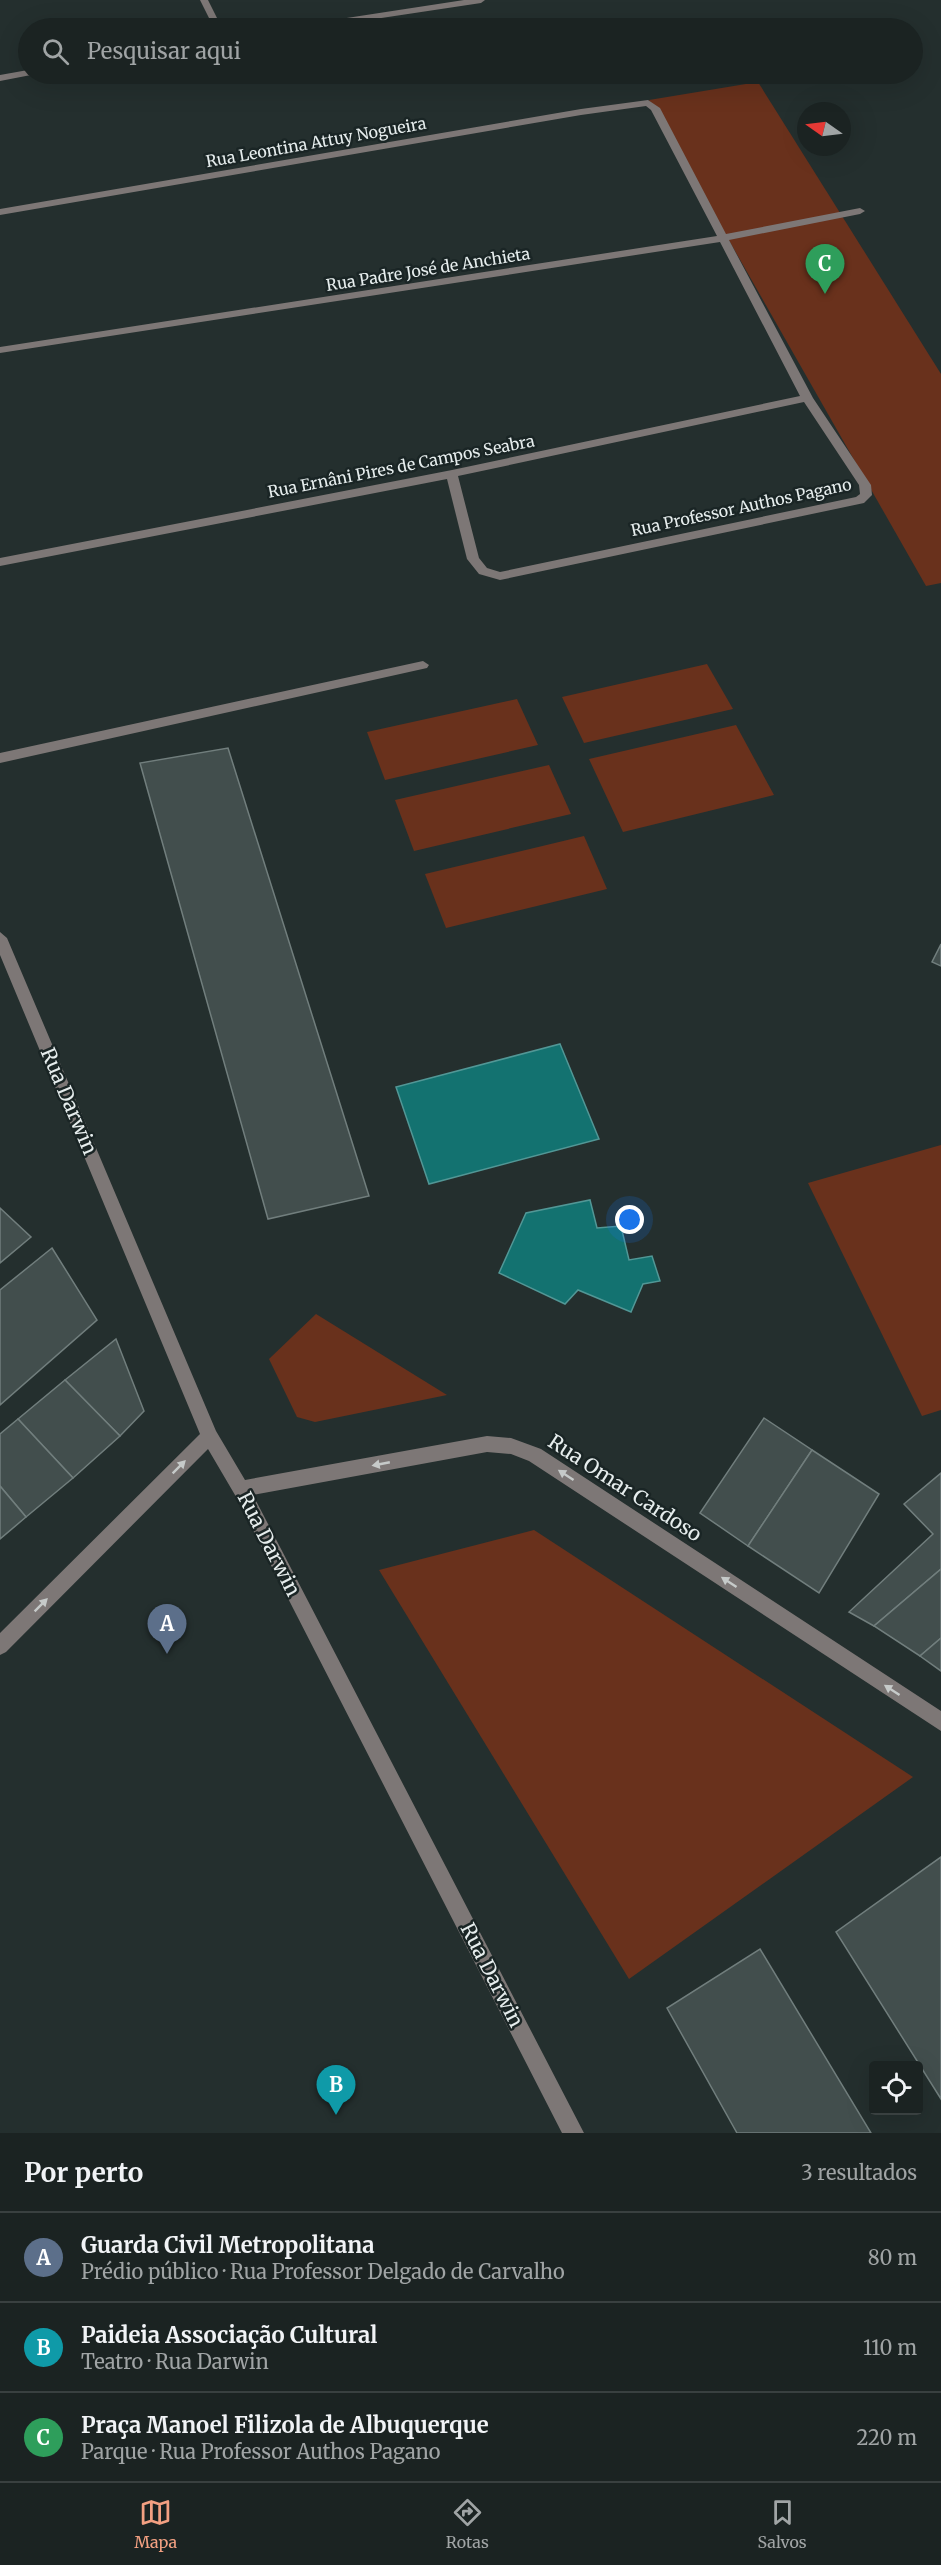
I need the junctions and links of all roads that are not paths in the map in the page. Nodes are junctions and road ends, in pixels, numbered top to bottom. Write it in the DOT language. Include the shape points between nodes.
graph roads {
  1 [pos="204,0"];
  2 [pos="481,0"];
  3 [pos="213,18"];
  4 [pos="365,18"];
  5 [pos="18,75"];
  6 [pos="0,78"];
  7 [pos="637,103"];
  8 [pos="860,211"];
  9 [pos="0,212"];
  10 [pos="724,238"];
  11 [pos="0,350"];
  12 [pos="807,398"];
  13 [pos="452,474"];
  14 [pos="0,562"];
  15 [pos="423,665"];
  16 [pos="0,758"];
  17 [pos="0,938"];
  18 [pos="210,1436"];
  19 [pos="242,1490"];
  20 [pos="0,1646"];
  21 [pos="941,1722"];
  22 [pos="573,2133"];
  1 -- 3 [label="street"];
  2 -- 4 [label="street"];
  5 -- 6 [label="street"];
  7 -- 9 [label="street, Rua Leontina Attuy Nogueira"];
  7 -- 10 [label="street, Rua Professor Authos Pagano" via="655,108"];
  8 -- 10 [label="street, Rua Padre José de Anchieta"];
  10 -- 11 [label="street, Rua Padre José de Anchieta"];
  10 -- 12 [label="street, Rua Professor Authos Pagano"];
  12 -- 13 [label="street, Rua Ernâni Pires de Campos Seabra"];
  12 -- 13 [label="street, Rua Professor Authos Pagano" via="865,485 866,495 860,500 500,576 483,571 473,559"];
  13 -- 14 [label="street, Rua Ernâni Pires de Campos Seabra"];
  15 -- 16 [label="street"];
  17 -- 18 [label="street, Rua Darwin"];
  18 -- 19 [label="street, Rua Darwin"];
  20 -- 18 [label="street, one-way"];
  21 -- 19 [label="street, Rua Omar Cardoso, one-way" via="535,1455 511,1446 487,1444"];
  19 -- 22 [label="street, Rua Darwin"];
}
